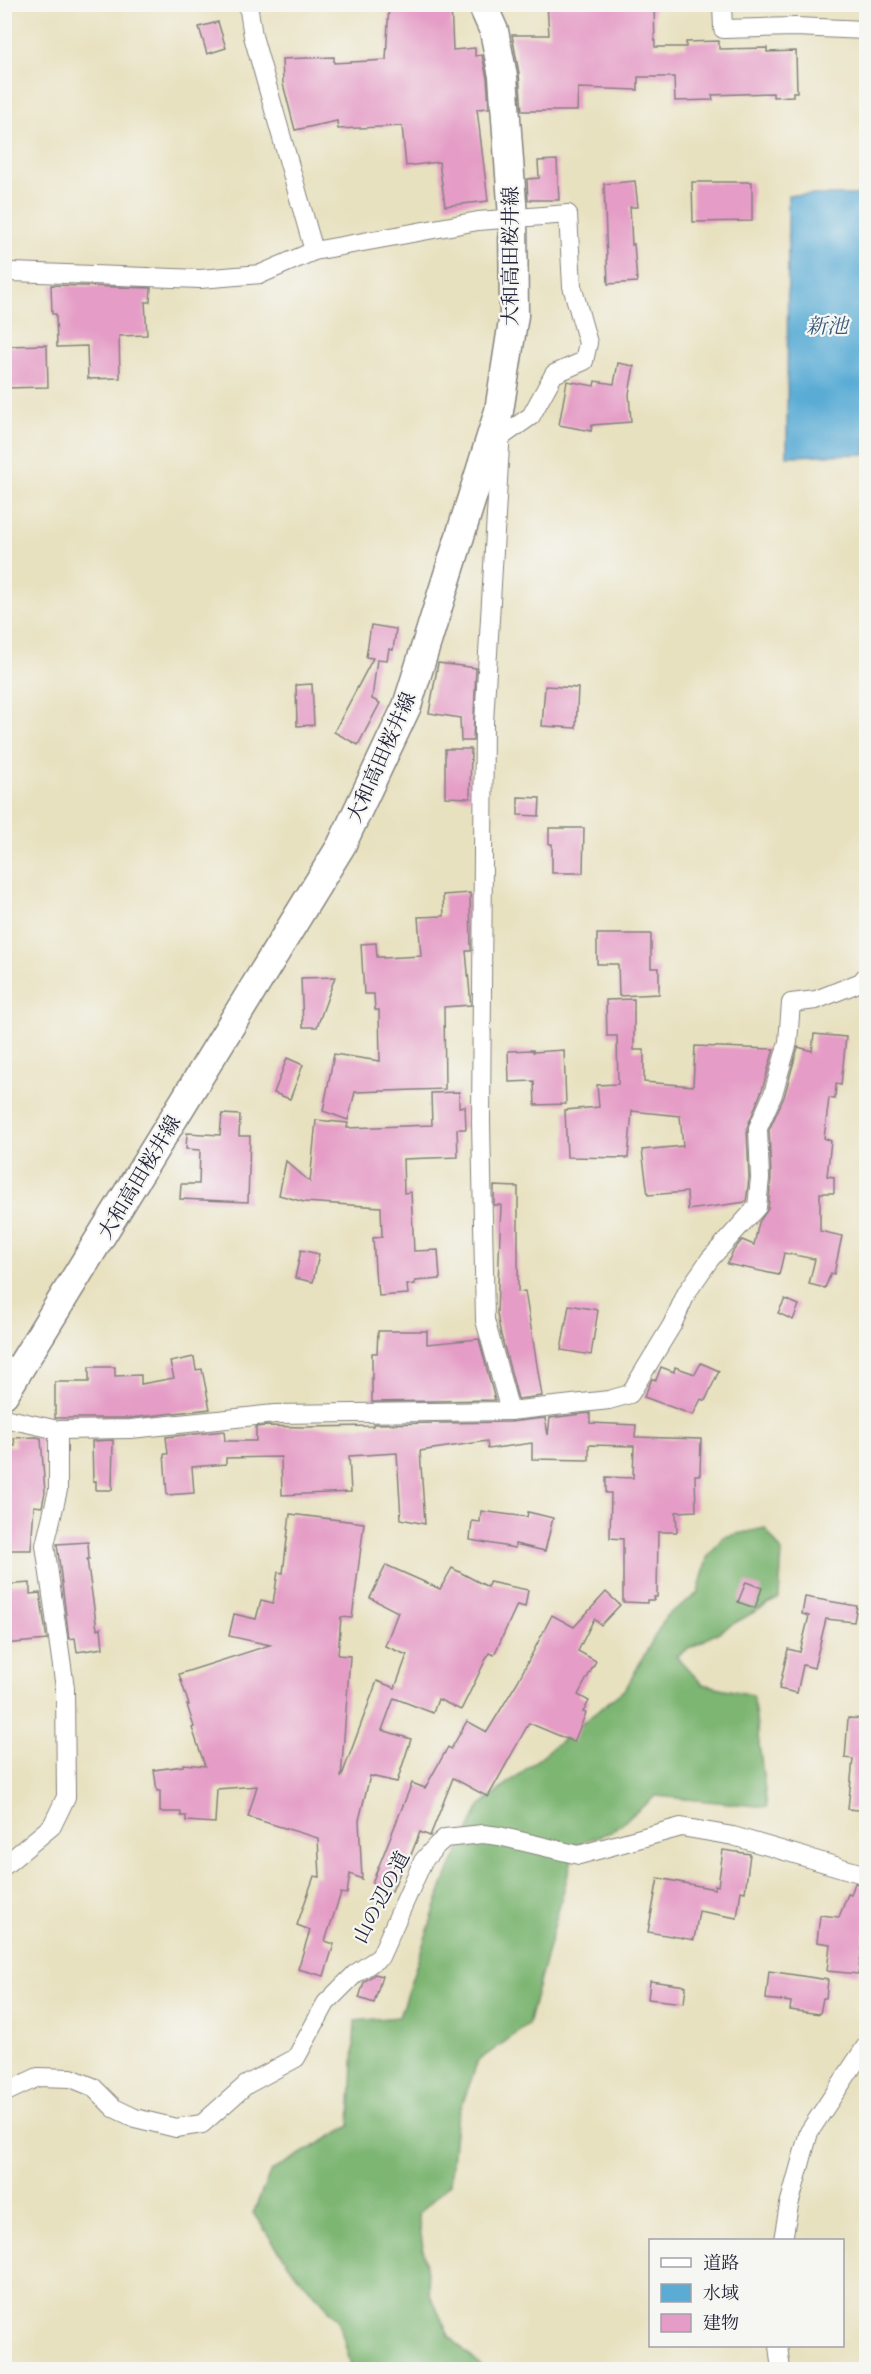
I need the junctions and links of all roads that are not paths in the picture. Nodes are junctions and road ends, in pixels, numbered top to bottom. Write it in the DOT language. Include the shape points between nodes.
graph roads {
  1 [pos="248,4"];
  2 [pos="482,4"];
  3 [pos="722,4"];
  4 [pos="867,30"];
  5 [pos="513,217"];
  6 [pos="314,251"];
  7 [pos="4,274"];
  8 [pos="500,424"];
  9 [pos="867,976"];
  10 [pos="4,1394"];
  11 [pos="510,1411"];
  12 [pos="4,1418"];
  13 [pos="58,1430"];
  14 [pos="4,1866"];
  15 [pos="867,1875"];
  16 [pos="867,2046"];
  17 [pos="4,2093"];
  18 [pos="783,2239"];
  19 [pos="778,2347"];
  20 [pos="781,2370"];
  1 -- 6 [label="street" via="253,36"];
  2 -- 5 [label="main road, 大和高田桜井線" via="494,32 503,76"];
  3 -- 4 [label="street" via="723,29"];
  5 -- 6 [label="street"];
  5 -- 8 [label="main road, 大和高田桜井線" via="514,315"];
  5 -- 8 [label="street" via="568,214 572,286 588,344 584,361 554,374 531,416"];
  6 -- 7 [label="street" via="261,274 200,279"];
  8 -- 10 [label="main road, 大和高田桜井線" via="407,706 341,846"];
  8 -- 11 [label="street" via="484,722 481,1122 485,1320"];
  9 -- 11 [label="street" via="816,1000 791,1003 788,1042 758,1128 757,1207 710,1259 687,1292 672,1326 630,1394"];
  11 -- 13 [label="street" via="275,1414 131,1429"];
  12 -- 13 [label="street"];
  13 -- 14 [label="street" via="58,1490 45,1545 65,1688 66,1797 52,1826"];
  15 -- 17 [label="street, 山の辺の道" via="733,1836 681,1827 579,1855 499,1836 445,1838 423,1862 380,1957 355,1974 326,2003 296,2058 246,2085 202,2124 176,2128 135,2118 114,2108 93,2087 71,2078 38,2077"];
  16 -- 18 [label="street" via="809,2132"];
  19 -- 20 [label="street"];
}
